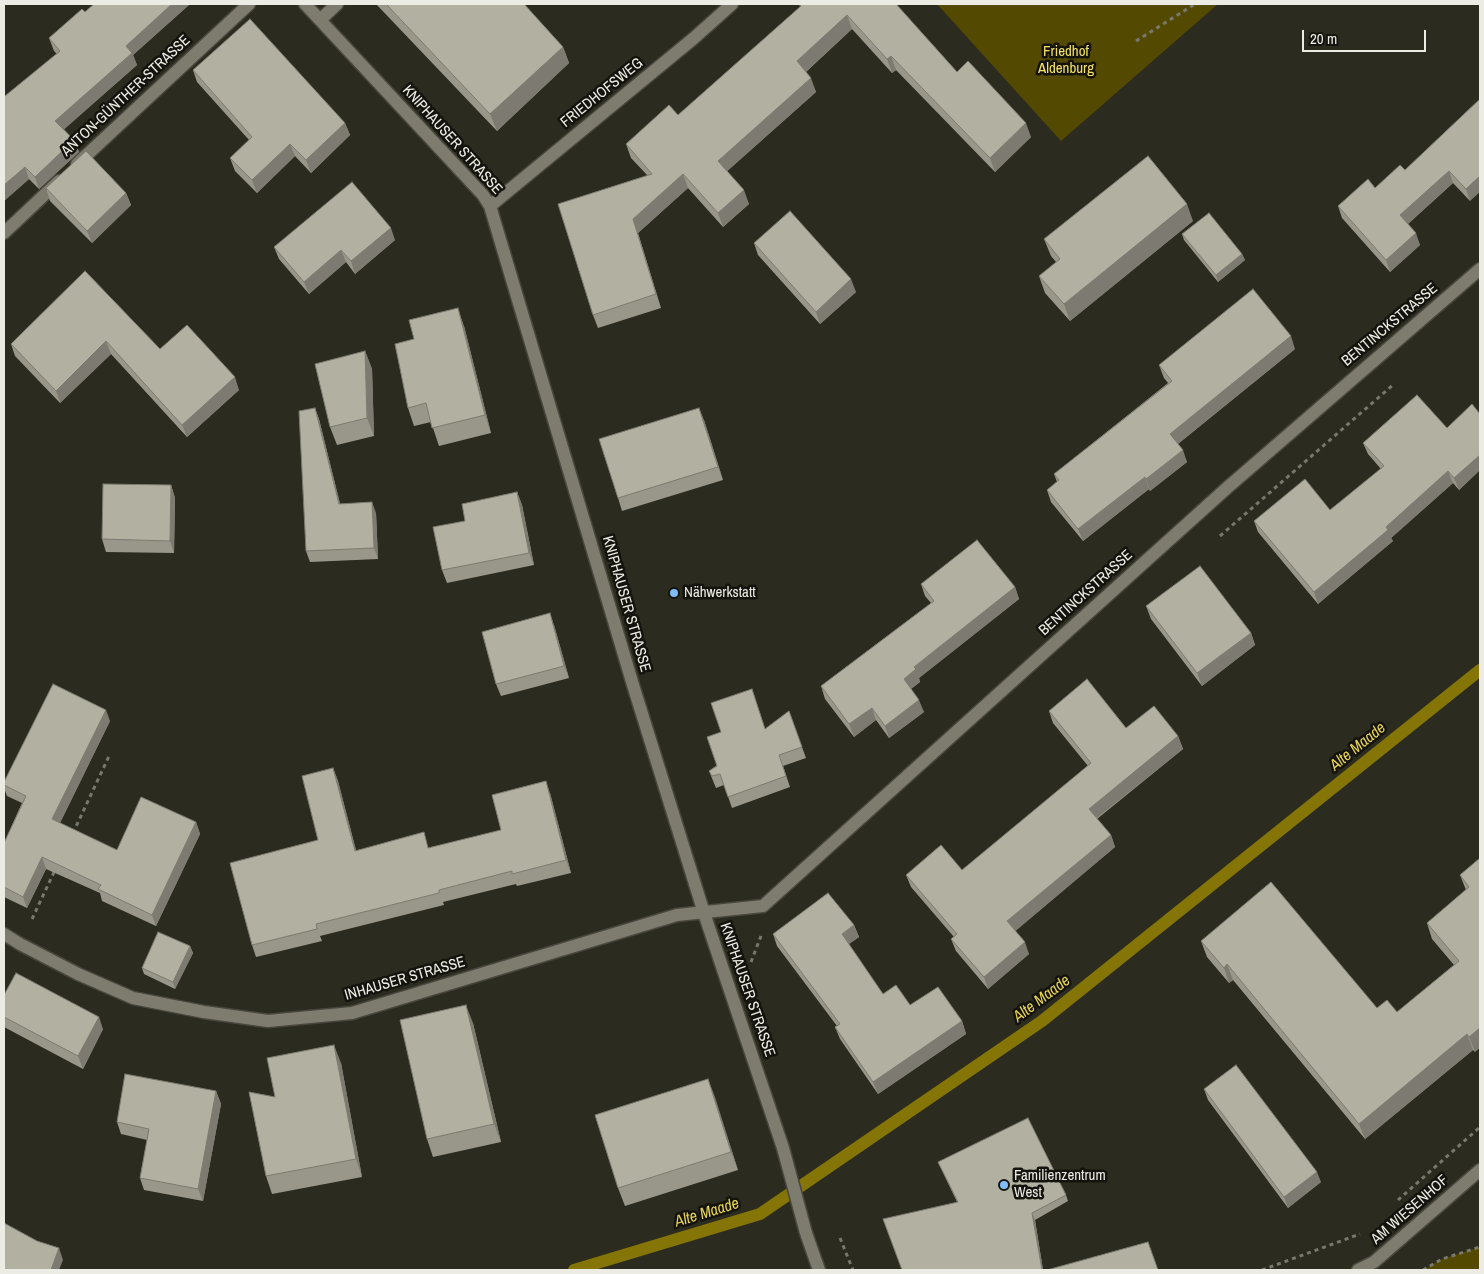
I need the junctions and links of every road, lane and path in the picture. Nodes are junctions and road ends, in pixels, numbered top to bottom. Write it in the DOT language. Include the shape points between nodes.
graph roads {
  1 [pos="249,4"];
  2 [pos="305,4"];
  3 [pos="337,4"];
  4 [pos="732,4"];
  5 [pos="1195,4"];
  6 [pos="320,19"];
  7 [pos="1136,42"];
  8 [pos="490,206"];
  9 [pos="4,233"];
  10 [pos="1480,269"];
  11 [pos="1398,381"];
  12 [pos="1218,538"];
  13 [pos="110,754"];
  14 [pos="71,836"];
  15 [pos="58,863"];
  16 [pos="704,913"];
  17 [pos="767,930"];
  18 [pos="4,934"];
  19 [pos="20,944"];
  20 [pos="749,968"];
  21 [pos="1480,1127"];
  22 [pos="1480,1170"];
  23 [pos="1394,1204"];
  24 [pos="1366,1229"];
  25 [pos="840,1237"];
  26 [pos="1480,1247"];
  27 [pos="819,1270"];
  28 [pos="853,1270"];
  29 [pos="1262,1270"];
  30 [pos="1358,1270"];
  31 [pos="1423,1270"];
  1 -- 9 [label="street, ANTON-GÜNTHER-STRASSE"];
  2 -- 6 [label="street, KNIPHAUSER STRASSE"];
  3 -- 6 [label="street"];
  4 -- 8 [label="street, FRIEDHOFSWEG"];
  5 -- 7 [label="path"];
  6 -- 8 [label="street, KNIPHAUSER STRASSE"];
  8 -- 16 [label="street, KNIPHAUSER STRASSE"];
  10 -- 16 [label="street, BENTINCKSTRASSE" via="1228,487 763,906"];
  11 -- 12 [label="path"];
  13 -- 14 [label="path"];
  15 -- 19 [label="path"];
  16 -- 19 [label="street, INHAUSER STRASSE" via="677,916 352,1013 268,1021 133,998"];
  16 -- 27 [label="street, KNIPHAUSER STRASSE"];
  17 -- 20 [label="path" via="760,936"];
  18 -- 19 [label="street, INHAUSER STRASSE"];
  21 -- 23 [label="path"];
  22 -- 30 [label="street, AM WIESENHOF" via="1374,1262"];
  24 -- 29 [label="path" via="1358,1235"];
  25 -- 28 [label="path"];
  26 -- 31 [label="path" via="1442,1259"];
}
